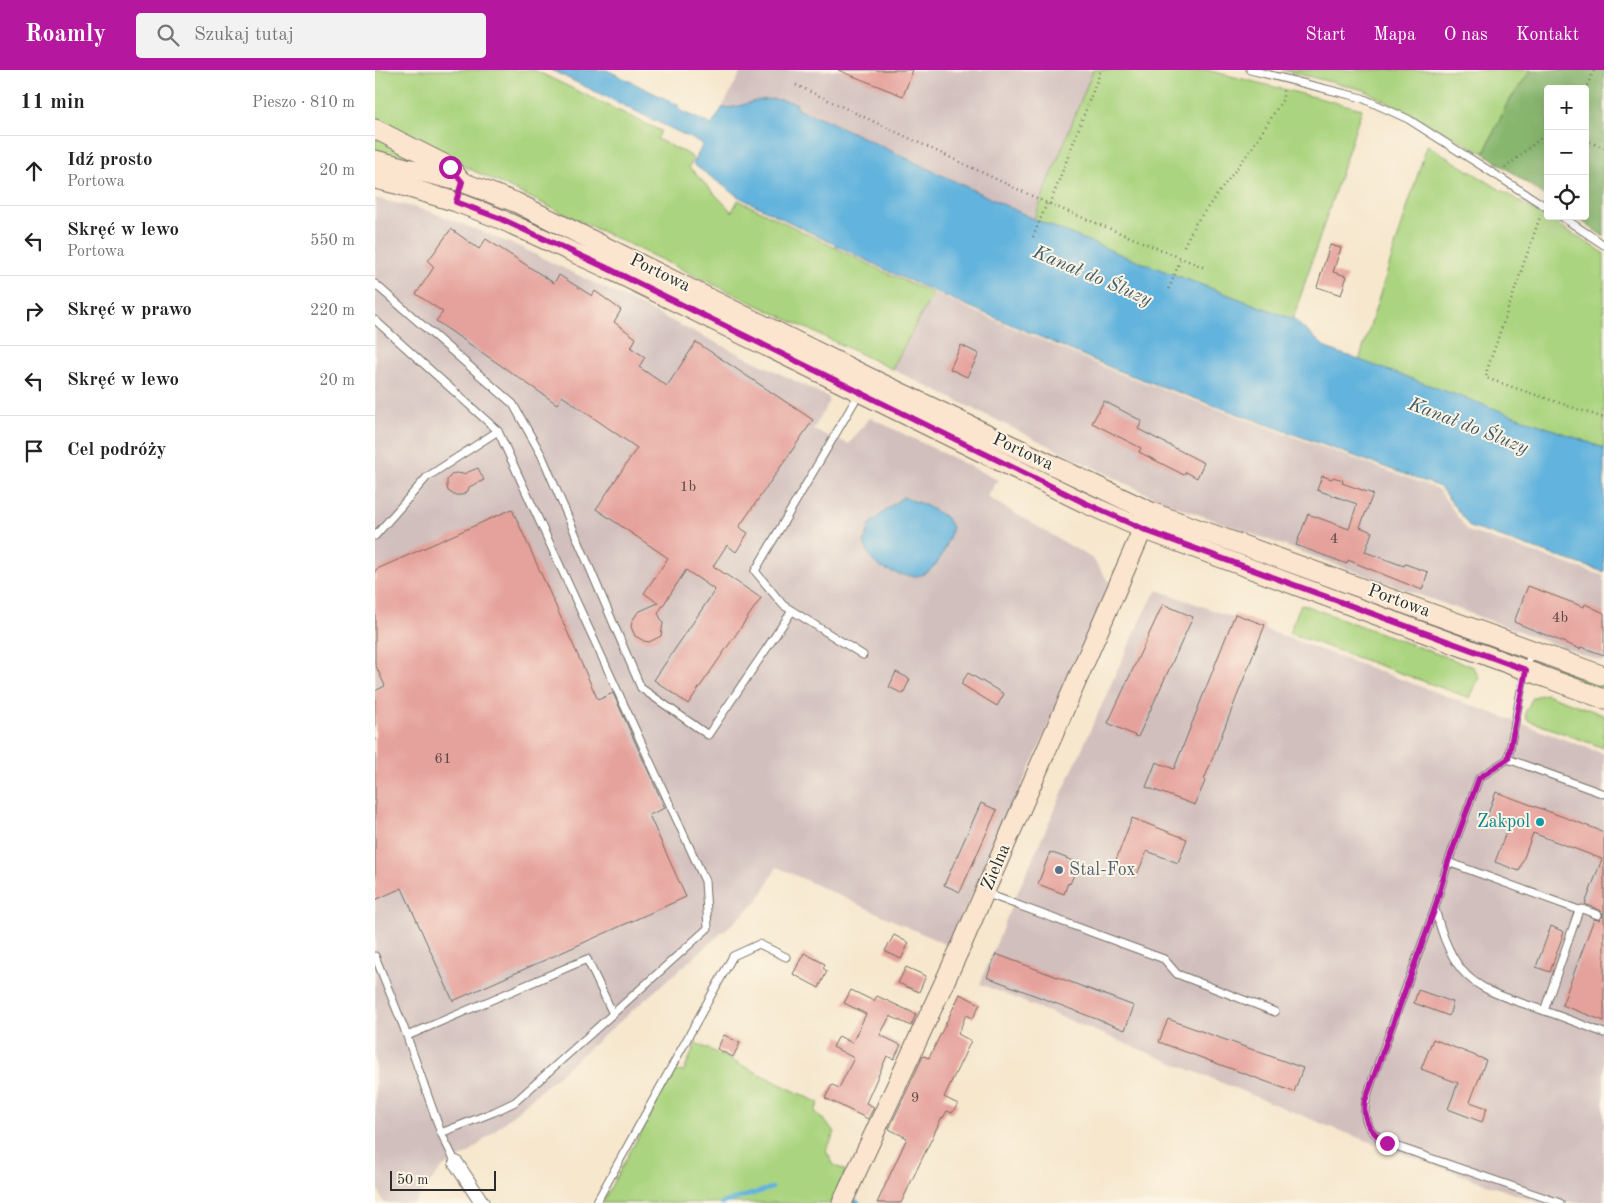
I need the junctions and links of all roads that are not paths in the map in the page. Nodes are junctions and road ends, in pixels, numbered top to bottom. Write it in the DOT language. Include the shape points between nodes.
graph roads {
  1 [pos="1250,70"];
  2 [pos="375,129"];
  3 [pos="375,160"];
  4 [pos="375,179"];
  5 [pos="462,182"];
  6 [pos="456,202"];
  7 [pos="1544,205"];
  8 [pos="1567,220"];
  9 [pos="1604,245"];
  10 [pos="375,284"];
  11 [pos="375,320"];
  12 [pos="864,385"];
  13 [pos="498,431"];
  14 [pos="1147,520"];
  15 [pos="375,536"];
  16 [pos="1293,563"];
  17 [pos="1286,581"];
  18 [pos="792,610"];
  19 [pos="1533,649"];
  20 [pos="863,655"];
  21 [pos="1526,670"];
  22 [pos="1604,676"];
  23 [pos="1604,699"];
  24 [pos="1508,759"];
  25 [pos="1604,794"];
  26 [pos="1448,862"];
  27 [pos="984,893"];
  28 [pos="1435,908"];
  29 [pos="1579,910"];
  30 [pos="1598,915"];
  31 [pos="375,956"];
  32 [pos="786,958"];
  33 [pos="1544,1011"];
  34 [pos="1275,1012"];
  35 [pos="613,1014"];
  36 [pos="1604,1033"];
  37 [pos="407,1036"];
  38 [pos="441,1133"];
  39 [pos="456,1163"];
  40 [pos="482,1203"];
  41 [pos="596,1203"];
  42 [pos="842,1203"];
  43 [pos="1560,1203"];
  1 -- 7 [label="lane" via="1363,98 1401,115"];
  2 -- 5 [label="street" via="450,167"];
  3 -- 5 [label="street, Portowa"];
  4 -- 6 [label="street, Portowa"];
  5 -- 6 [label="street"];
  5 -- 12 [label="street, Portowa" via="515,202"];
  6 -- 12 [label="street, Portowa" via="499,218"];
  8 -- 9 [label="lane"];
  10 -- 18 [label="lane" via="513,404 542,456 641,688 709,735"];
  11 -- 13 [label="lane"];
  12 -- 14 [label="street, Portowa" via="979,432"];
  12 -- 18 [label="lane" via="755,571 783,605"];
  13 -- 15 [label="lane" via="427,477"];
  13 -- 35 [label="lane" via="705,881 709,928"];
  14 -- 16 [label="street, Portowa"];
  14 -- 17 [label="street, Portowa"];
  14 -- 27 [label="street, Zielna"];
  16 -- 17 [label="street"];
  16 -- 19 [label="street, Portowa"];
  17 -- 21 [label="street, Portowa"];
  18 -- 20 [label="lane"];
  19 -- 21 [label="lane"];
  19 -- 22 [label="street, Portowa"];
  21 -- 23 [label="street, Portowa"];
  21 -- 24 [label="lane"];
  24 -- 25 [label="lane"];
  24 -- 26 [label="lane" via="1479,778"];
  26 -- 28 [label="lane"];
  26 -- 29 [label="lane"];
  27 -- 34 [label="lane" via="1164,959 1177,974"];
  27 -- 42 [label="street, Zielna"];
  28 -- 33 [label="lane" via="1446,944 1461,970 1475,983 1494,993"];
  28 -- 43 [label="lane" via="1365,1101 1367,1124 1387,1143"];
  29 -- 30 [label="lane"];
  29 -- 33 [label="lane"];
  31 -- 37 [label="lane"];
  32 -- 41 [label="lane" via="759,944 733,956"];
  33 -- 36 [label="lane"];
  35 -- 37 [label="lane" via="587,959"];
  35 -- 38 [label="lane" via="515,1102"];
  37 -- 38 [label="lane"];
  38 -- 39 [label="lane"];
  39 -- 40 [label="street"];
}
